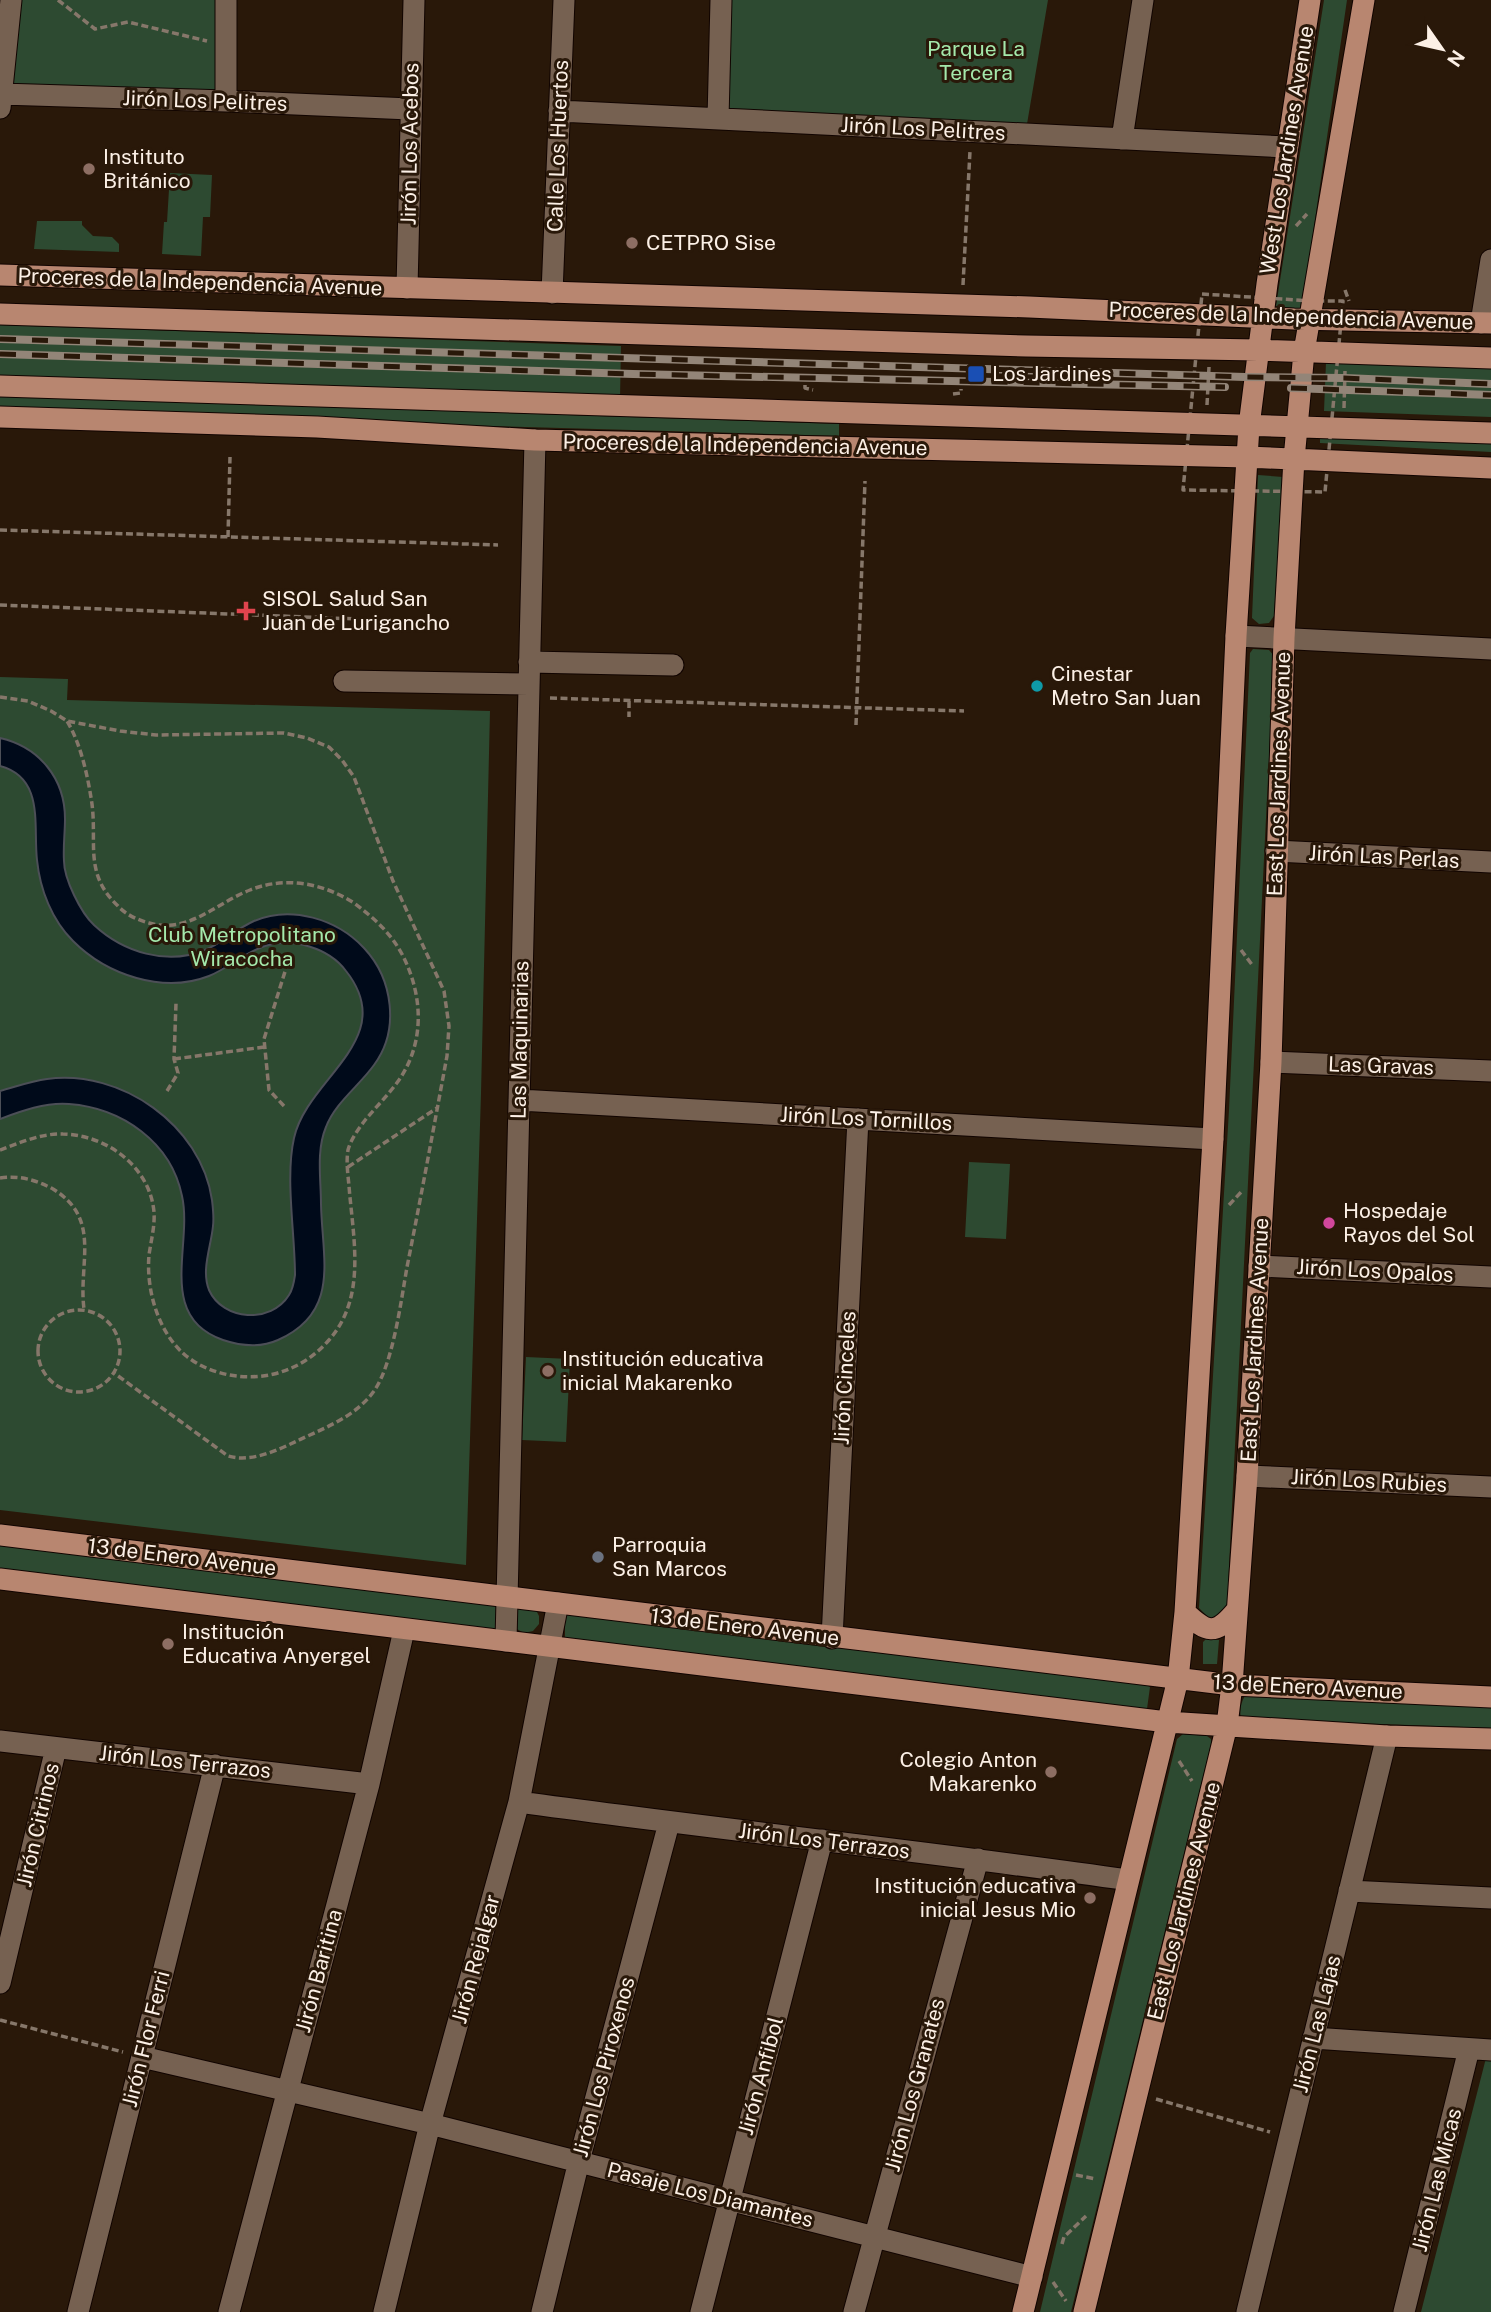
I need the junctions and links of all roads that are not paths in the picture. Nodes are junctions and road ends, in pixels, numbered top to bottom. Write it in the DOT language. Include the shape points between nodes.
graph roads {
  1 [pos="11,0"];
  2 [pos="226,0"];
  3 [pos="414,0"];
  4 [pos="564,0"];
  5 [pos="721,0"];
  6 [pos="1143,0"];
  7 [pos="1310,0"];
  8 [pos="1364,0"];
  9 [pos="1,94"];
  10 [pos="226,101"];
  11 [pos="0,108"];
  12 [pos="410,109"];
  13 [pos="559,111"];
  14 [pos="718,119"];
  15 [pos="1122,139"];
  16 [pos="1287,146"];
  17 [pos="1491,260"];
  18 [pos="0,275"];
  19 [pos="407,288"];
  20 [pos="552,293"];
  21 [pos="0,314"];
  22 [pos="1262,317"];
  23 [pos="1310,319"];
  24 [pos="1486,323"];
  25 [pos="1258,350"];
  26 [pos="1304,352"];
  27 [pos="1491,358"];
  28 [pos="0,386"];
  29 [pos="0,417"];
  30 [pos="1249,426"];
  31 [pos="1297,427"];
  32 [pos="1491,433"];
  33 [pos="534,440"];
  34 [pos="1247,457"];
  35 [pos="1294,459"];
  36 [pos="1491,468"];
  37 [pos="1236,636"];
  38 [pos="1284,638"];
  39 [pos="1491,649"];
  40 [pos="529,662"];
  41 [pos="673,665"];
  42 [pos="344,681"];
  43 [pos="529,684"];
  44 [pos="1276,851"];
  45 [pos="1491,862"];
  46 [pos="1271,1062"];
  47 [pos="1491,1071"];
  48 [pos="519,1100"];
  49 [pos="858,1119"];
  50 [pos="1213,1139"];
  51 [pos="1259,1266"];
  52 [pos="1491,1277"];
  53 [pos="1247,1476"];
  54 [pos="1491,1486"];
  55 [pos="0,1535"];
  56 [pos="0,1579"];
  57 [pos="507,1597"];
  58 [pos="558,1603"];
  59 [pos="1236,1611"];
  60 [pos="1185,1612"];
  61 [pos="404,1630"];
  62 [pos="832,1637"];
  63 [pos="506,1641"];
  64 [pos="550,1647"];
  65 [pos="1178,1679"];
  66 [pos="1232,1685"];
  67 [pos="1491,1696"];
  68 [pos="1167,1722"];
  69 [pos="1227,1725"];
  70 [pos="1387,1736"];
  71 [pos="1491,1739"];
  72 [pos="0,1741"];
  73 [pos="56,1748"];
  74 [pos="215,1765"];
  75 [pos="369,1784"];
  76 [pos="519,1802"];
  77 [pos="669,1823"];
  78 [pos="822,1840"];
  79 [pos="978,1859"];
  80 [pos="1128,1880"];
  81 [pos="1349,1891"];
  82 [pos="1491,1898"];
  83 [pos="0,1983"];
  84 [pos="1313,2038"];
  85 [pos="1469,2049"];
  86 [pos="1491,2050"];
  87 [pos="142,2057"];
  88 [pos="287,2090"];
  89 [pos="430,2124"];
  90 [pos="579,2161"];
  91 [pos="729,2200"];
  92 [pos="873,2237"];
  93 [pos="1032,2277"];
  94 [pos="1076,2307"];
  95 [pos="78,2312"];
  96 [pos="229,2312"];
  97 [pos="384,2312"];
  98 [pos="542,2312"];
  99 [pos="701,2312"];
  100 [pos="854,2312"];
  101 [pos="1023,2312"];
  102 [pos="1247,2312"];
  103 [pos="1404,2312"];
  1 -- 9 [label="street"];
  2 -- 10 [label="street"];
  3 -- 12 [label="street, Jirón Los Acebos"];
  4 -- 13 [label="street, Calle Los Huertos"];
  5 -- 14 [label="street"];
  6 -- 15 [label="street"];
  7 -- 16 [label="main road, West Los Jardines Avenue"];
  8 -- 23 [label="main road"];
  9 -- 10 [label="street, Jirón Los Pelitres"];
  9 -- 11 [label="street"];
  10 -- 12 [label="street, Jirón Los Pelitres"];
  12 -- 19 [label="street, Jirón Los Acebos"];
  13 -- 14 [label="street, Jirón Los Pelitres"];
  13 -- 20 [label="street, Calle Los Huertos"];
  14 -- 15 [label="street, Jirón Los Pelitres"];
  15 -- 16 [label="street, Jirón Los Pelitres"];
  16 -- 22 [label="main road, West Los Jardines Avenue"];
  17 -- 24 [label="street"];
  18 -- 19 [label="main road, Proceres de la Independencia Avenue"];
  19 -- 20 [label="main road, Proceres de la Independencia Avenue"];
  20 -- 22 [label="main road, Proceres de la Independencia Avenue"];
  21 -- 25 [label="main road, Proceres de la Independencia Avenue"];
  22 -- 23 [label="main road, Proceres de la Independencia Avenue"];
  22 -- 25 [label="main road, West Los Jardines Avenue"];
  23 -- 24 [label="main road, Proceres de la Independencia Avenue" via="1342,310"];
  23 -- 26 [label="main road"];
  25 -- 26 [label="main road, Proceres de la Independencia Avenue"];
  25 -- 30 [label="main road, West Los Jardines Avenue"];
  26 -- 27 [label="main road, Proceres de la Independencia Avenue" via="1342,361"];
  26 -- 31 [label="main road, East Los Jardines Avenue"];
  28 -- 30 [label="main road, Proceres de la Independencia Avenue"];
  29 -- 33 [label="main road, Proceres de la Independencia Avenue" via="317,427"];
  30 -- 31 [label="main road, Proceres de la Independencia Avenue"];
  30 -- 34 [label="main road"];
  31 -- 32 [label="main road, Proceres de la Independencia Avenue" via="1337,423"];
  31 -- 35 [label="main road, East Los Jardines Avenue"];
  33 -- 34 [label="main road, Proceres de la Independencia Avenue"];
  33 -- 40 [label="street, Las Maquinarias"];
  34 -- 35 [label="main road, Proceres de la Independencia Avenue"];
  34 -- 37 [label="main road"];
  35 -- 36 [label="main road, Proceres de la Independencia Avenue"];
  35 -- 38 [label="main road, East Los Jardines Avenue"];
  37 -- 38 [label="street"];
  37 -- 50 [label="main road"];
  38 -- 39 [label="street"];
  38 -- 44 [label="main road, East Los Jardines Avenue"];
  40 -- 41 [label="street"];
  40 -- 43 [label="street, Las Maquinarias"];
  42 -- 43 [label="street"];
  43 -- 48 [label="street, Las Maquinarias"];
  44 -- 45 [label="street, Jirón Las Perlas"];
  44 -- 46 [label="main road, East Los Jardines Avenue"];
  46 -- 47 [label="street, Las Gravas"];
  46 -- 51 [label="main road, East Los Jardines Avenue"];
  48 -- 49 [label="street, Jirón Los Tornillos"];
  48 -- 57 [label="street, Las Maquinarias"];
  49 -- 50 [label="street, Jirón Los Tornillos"];
  49 -- 62 [label="street, Jirón Cinceles"];
  50 -- 60 [label="main road"];
  51 -- 52 [label="street, Jirón Los Opalos"];
  51 -- 53 [label="main road, East Los Jardines Avenue"];
  53 -- 54 [label="street, Jirón Los Rubies"];
  53 -- 59 [label="main road, East Los Jardines Avenue"];
  55 -- 57 [label="main road, 13 de Enero Avenue"];
  56 -- 61 [label="main road, 13 de Enero Avenue"];
  57 -- 58 [label="main road, 13 de Enero Avenue"];
  57 -- 63 [label="street, Las Maquinarias"];
  58 -- 62 [label="main road, 13 de Enero Avenue"];
  58 -- 64 [label="street, Jirón Rejalgar"];
  59 -- 60 [label="main road" via="1224,1626 1213,1630 1200,1627"];
  59 -- 66 [label="main road, East Los Jardines Avenue"];
  60 -- 65 [label="main road"];
  61 -- 63 [label="main road, 13 de Enero Avenue"];
  61 -- 75 [label="street, Jirón Baritina"];
  62 -- 65 [label="main road, 13 de Enero Avenue"];
  63 -- 64 [label="main road, 13 de Enero Avenue"];
  64 -- 68 [label="main road, 13 de Enero Avenue"];
  64 -- 76 [label="street, Jirón Rejalgar"];
  65 -- 66 [label="main road, 13 de Enero Avenue"];
  65 -- 68 [label="main road"];
  66 -- 67 [label="main road, 13 de Enero Avenue"];
  66 -- 69 [label="main road, East Los Jardines Avenue"];
  68 -- 69 [label="main road, 13 de Enero Avenue"];
  68 -- 80 [label="main road"];
  69 -- 70 [label="main road, 13 de Enero Avenue"];
  69 -- 94 [label="main road, East Los Jardines Avenue" via="1115,2183"];
  70 -- 71 [label="main road, 13 de Enero Avenue"];
  70 -- 81 [label="street, Jirón Las Lajas"];
  72 -- 73 [label="street, Jirón Los Terrazos"];
  73 -- 74 [label="street, Jirón Los Terrazos"];
  73 -- 83 [label="street, Jirón Citrinos"];
  74 -- 75 [label="street, Jirón Los Terrazos"];
  74 -- 87 [label="street, Jirón Flor Ferri"];
  75 -- 88 [label="street, Jirón Baritina"];
  76 -- 77 [label="street, Jirón Los Terrazos"];
  76 -- 89 [label="street, Jirón Rejalgar"];
  77 -- 78 [label="street, Jirón Los Terrazos"];
  77 -- 90 [label="street, Jirón Los Piroxenos"];
  78 -- 79 [label="street, Jirón Los Terrazos"];
  78 -- 91 [label="street, Jirón Anfibol"];
  79 -- 80 [label="street, Jirón Los Terrazos"];
  79 -- 92 [label="street, Jirón Los Granates"];
  80 -- 93 [label="main road"];
  81 -- 82 [label="street"];
  81 -- 84 [label="street, Jirón Las Lajas"];
  84 -- 85 [label="street"];
  84 -- 102 [label="street, Jirón Las Lajas"];
  85 -- 86 [label="street"];
  85 -- 103 [label="street, Jirón Las Micas"];
  87 -- 88 [label="street, Pasaje Los Diamantes"];
  87 -- 95 [label="street, Jirón Flor Ferri"];
  88 -- 89 [label="street, Pasaje Los Diamantes"];
  88 -- 96 [label="street, Jirón Baritina"];
  89 -- 90 [label="street, Pasaje Los Diamantes"];
  89 -- 97 [label="street, Jirón Rejalgar"];
  90 -- 91 [label="street, Pasaje Los Diamantes"];
  90 -- 98 [label="street, Jirón Los Piroxenos"];
  91 -- 92 [label="street, Pasaje Los Diamantes"];
  91 -- 99 [label="street, Jirón Anfibol"];
  92 -- 93 [label="street, Pasaje Los Diamantes"];
  92 -- 100 [label="street, Jirón Los Granates"];
  93 -- 101 [label="main road"];
}
